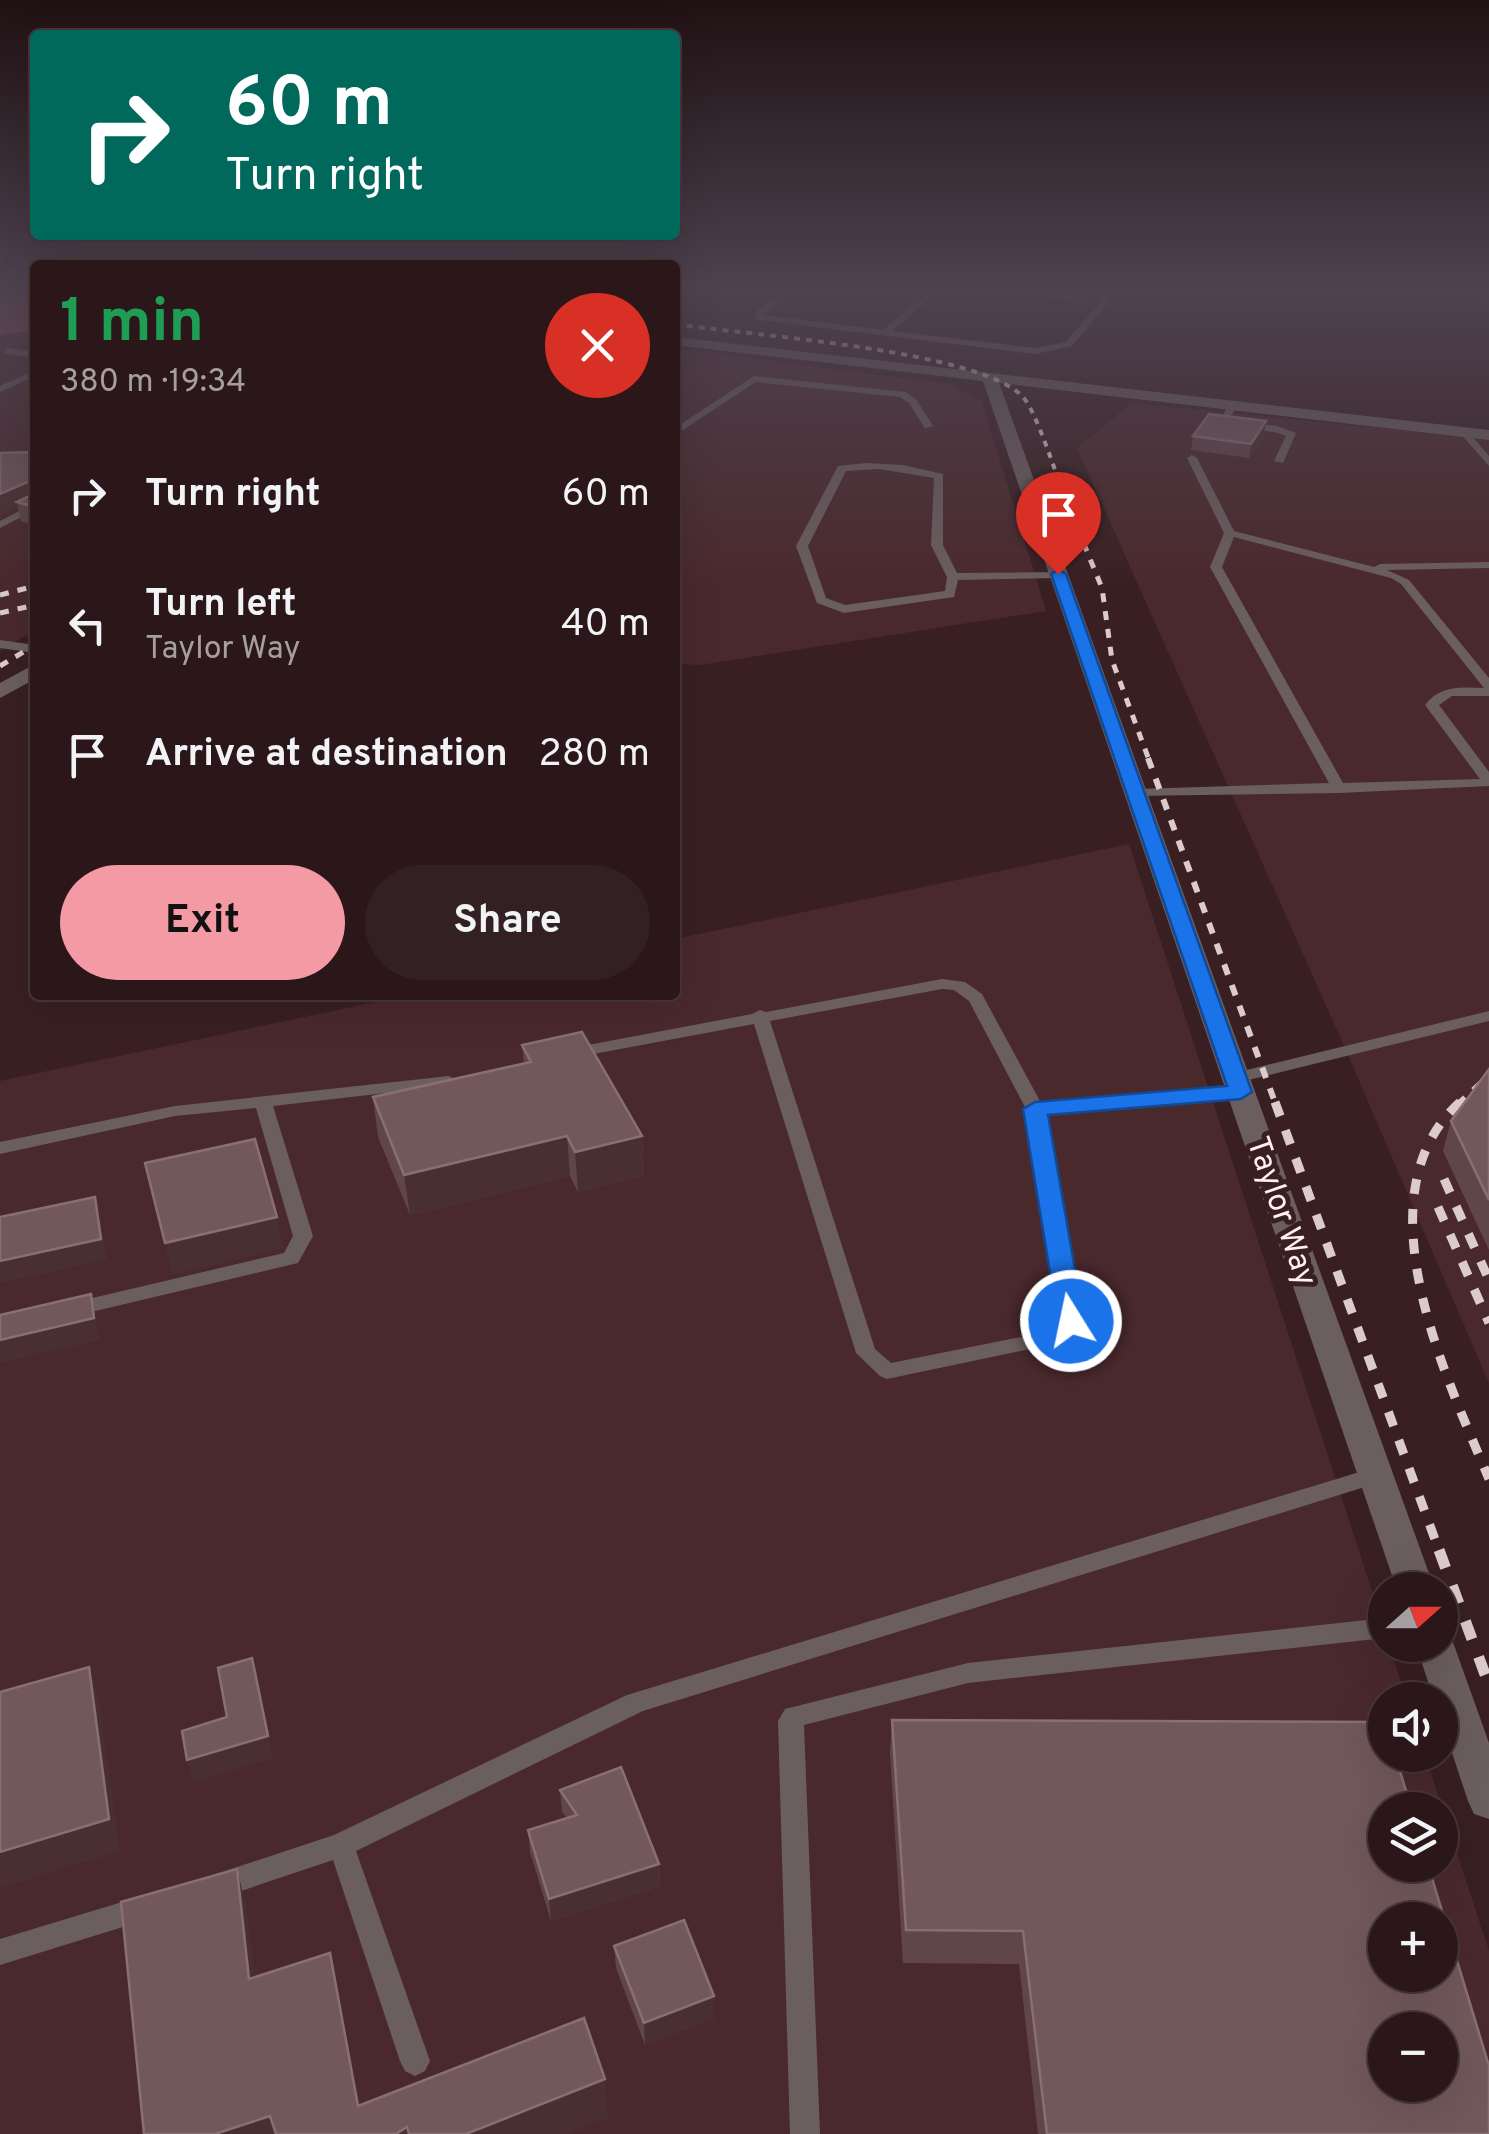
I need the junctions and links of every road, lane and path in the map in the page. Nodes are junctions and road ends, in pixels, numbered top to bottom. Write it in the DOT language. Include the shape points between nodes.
graph roads {
  1 [pos="738,390"];
  2 [pos="859,390"];
  3 [pos="994,390"];
  4 [pos="1093,390"];
  5 [pos="1234,404"];
  6 [pos="928,426"];
  7 [pos="680,427"];
  8 [pos="1463,432"];
  9 [pos="1489,434"];
  10 [pos="1192,458"];
  11 [pos="1279,461"];
  12 [pos="1489,462"];
  13 [pos="30,509"];
  14 [pos="0,525"];
  15 [pos="1230,534"];
  16 [pos="1489,565"];
  17 [pos="1363,567"];
  18 [pos="1058,574"];
  19 [pos="953,577"];
  20 [pos="0,644"];
  21 [pos="30,648"];
  22 [pos="30,673"];
  23 [pos="1489,689"];
  24 [pos="0,692"];
  25 [pos="1485,788"];
  26 [pos="1339,789"];
  27 [pos="1136,793"];
  28 [pos="760,1016"];
  29 [pos="1489,1016"];
  30 [pos="553,1058"];
  31 [pos="476,1075"];
  32 [pos="1238,1085"];
  33 [pos="263,1102"];
  34 [pos="1035,1109"];
  35 [pos="0,1148"];
  36 [pos="58,1312"];
  37 [pos="1376,1475"];
  38 [pos="1410,1572"];
  39 [pos="1368,1630"];
  40 [pos="1441,1662"];
  41 [pos="1489,1801"];
  42 [pos="340,1846"];
  43 [pos="0,1952"];
  44 [pos="415,2061"];
  45 [pos="805,2134"];
  1 -- 7 [label="lane"];
  2 -- 6 [label="lane" via="903,394"];
  3 -- 18 [label="street, Taylor Way"];
  4 -- 5 [label="street"];
  5 -- 8 [label="street"];
  5 -- 11 [label="lane" via="1222,423 1292,435"];
  8 -- 9 [label="street"];
  8 -- 12 [label="lane"];
  10 -- 15 [label="lane"];
  13 -- 14 [label="lane"];
  15 -- 17 [label="lane"];
  15 -- 26 [label="lane" via="1216,567"];
  16 -- 17 [label="lane"];
  17 -- 23 [label="lane" via="1406,582"];
  18 -- 19 [label="lane"];
  18 -- 27 [label="street, Taylor Way"];
  19 -- 19 [label="lane" via="937,545 939,476 872,464 842,468 802,546 821,600 844,609 950,594"];
  20 -- 21 [label="lane"];
  22 -- 24 [label="street"];
  23 -- 25 [label="lane" via="1446,693 1432,706 1489,782"];
  25 -- 26 [label="lane"];
  26 -- 27 [label="lane"];
  27 -- 32 [label="street, Taylor Way"];
  28 -- 30 [label="lane"];
  28 -- 34 [label="lane" via="959,986 976,998"];
  28 -- 34 [label="lane" via="866,1354 887,1370 1052,1338 1071,1321"];
  29 -- 32 [label="lane"];
  31 -- 33 [label="lane"];
  32 -- 34 [label="lane"];
  32 -- 37 [label="street, Taylor Way"];
  33 -- 35 [label="lane" via="175,1111"];
  33 -- 36 [label="lane" via="303,1236 291,1258"];
  37 -- 38 [label="street, Taylor Way"];
  37 -- 42 [label="lane" via="636,1703"];
  39 -- 45 [label="lane" via="968,1673 794,1717"];
  40 -- 41 [label="street"];
  42 -- 43 [label="lane"];
  42 -- 44 [label="lane"];
}
